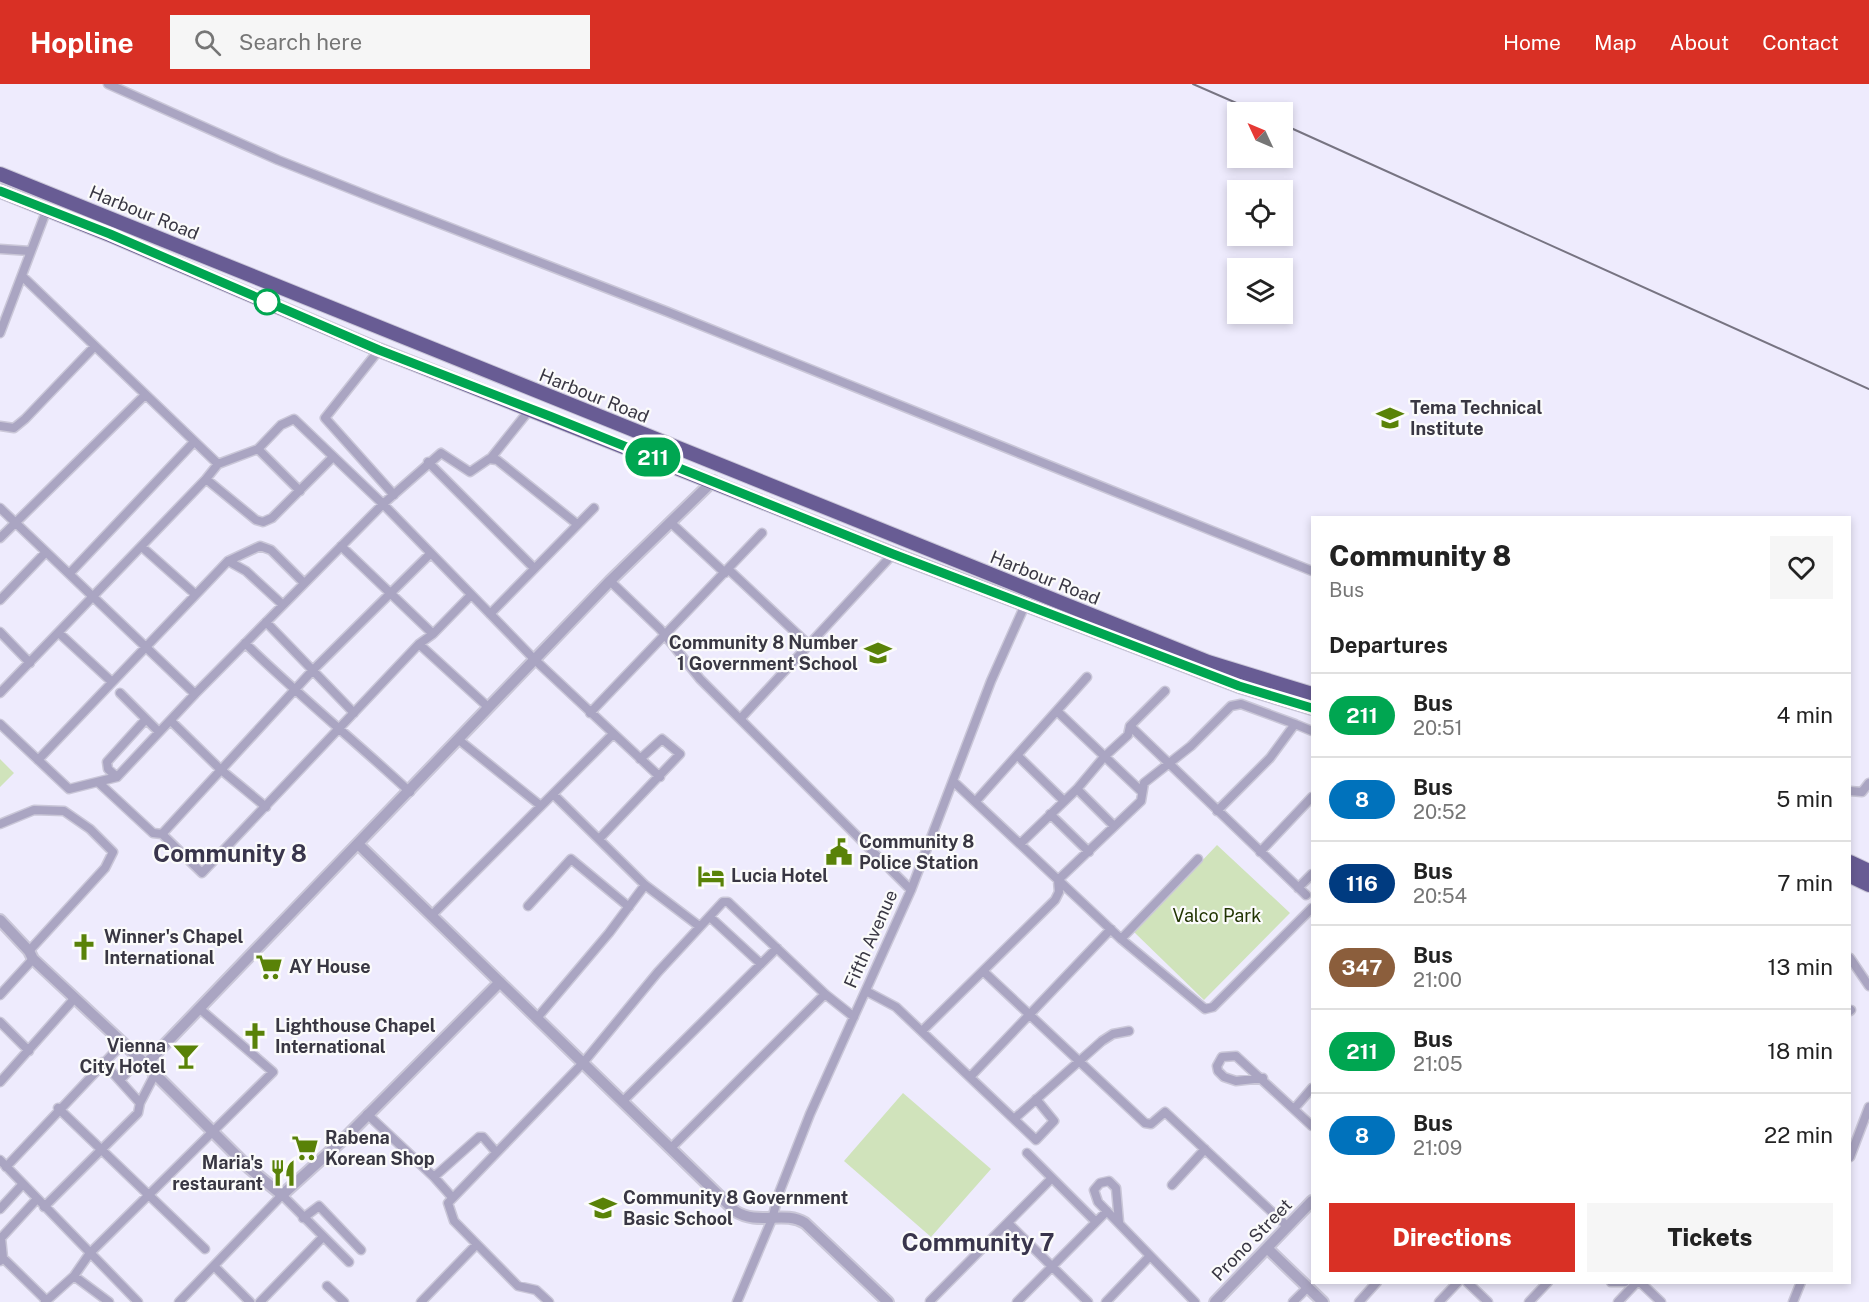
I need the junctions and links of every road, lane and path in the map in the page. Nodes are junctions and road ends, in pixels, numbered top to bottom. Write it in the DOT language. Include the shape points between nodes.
graph roads {
  1 [pos="108,84"];
  2 [pos="0,174"];
  3 [pos="0,191"];
  4 [pos="48,209"];
  5 [pos="0,249"];
  6 [pos="30,251"];
  7 [pos="21,276"];
  8 [pos="0,333"];
  9 [pos="94,347"];
  10 [pos="379,350"];
  11 [pos="144,396"];
  12 [pos="531,408"];
  13 [pos="0,426"];
  14 [pos="193,443"];
  15 [pos="258,449"];
  16 [pos="333,457"];
  17 [pos="491,458"];
  18 [pos="428,462"];
  19 [pos="218,464"];
  20 [pos="206,479"];
  21 [pos="712,481"];
  22 [pos="300,491"];
  23 [pos="394,495"];
  24 [pos="383,504"];
  25 [pos="0,507"];
  26 [pos="594,508"];
  27 [pos="15,522"];
  28 [pos="670,522"];
  29 [pos="577,524"];
  30 [pos="762,533"];
  31 [pos="0,538"];
  32 [pos="341,546"];
  33 [pos="142,547"];
  34 [pos="46,552"];
  35 [pos="430,554"];
  36 [pos="893,554"];
  37 [pos="228,561"];
  38 [pos="534,568"];
  39 [pos="726,571"];
  40 [pos="1311,571"];
  41 [pos="70,573"];
  42 [pos="610,581"];
  43 [pos="304,583"];
  44 [pos="389,592"];
  45 [pos="195,594"];
  46 [pos="471,595"];
  47 [pos="95,596"];
  48 [pos="0,600"];
  49 [pos="283,605"];
  50 [pos="1025,605"];
  51 [pos="490,614"];
  52 [pos="266,622"];
  53 [pos="0,632"];
  54 [pos="59,633"];
  55 [pos="433,634"];
  56 [pos="665,634"];
  57 [pos="245,643"];
  58 [pos="419,644"];
  59 [pos="809,645"];
  60 [pos="146,647"];
  61 [pos="535,660"];
  62 [pos="30,663"];
  63 [pos="312,671"];
  64 [pos="1087,677"];
  65 [pos="112,682"];
  66 [pos="294,691"];
  67 [pos="1166,691"];
  68 [pos="0,693"];
  69 [pos="120,693"];
  70 [pos="195,694"];
  71 [pos="1311,694"];
  72 [pos="488,707"];
  73 [pos="1311,708"];
  74 [pos="590,712"];
  75 [pos="1058,712"];
  76 [pos="354,713"];
  77 [pos="741,718"];
  78 [pos="146,719"];
  79 [pos="171,721"];
  80 [pos="0,724"];
  81 [pos="1295,724"];
  82 [pos="1130,726"];
  83 [pos="341,728"];
  84 [pos="1311,731"];
  85 [pos="159,732"];
  86 [pos="613,734"];
  87 [pos="459,740"];
  88 [pos="1019,757"];
  89 [pos="1104,757"];
  90 [pos="640,759"];
  91 [pos="38,760"];
  92 [pos="1168,763"];
  93 [pos="220,769"];
  94 [pos="117,777"];
  95 [pos="660,777"];
  96 [pos="954,782"];
  97 [pos="99,783"];
  98 [pos="1869,783"];
  99 [pos="1077,789"];
  100 [pos="1851,791"];
  101 [pos="410,792"];
  102 [pos="1142,792"];
  103 [pos="553,794"];
  104 [pos="1311,798"];
  105 [pos="976,801"];
  106 [pos="1064,801"];
  107 [pos="541,806"];
  108 [pos="266,807"];
  109 [pos="1217,811"];
  110 [pos="1050,814"];
  111 [pos="0,824"];
  112 [pos="1114,826"];
  113 [pos="162,834"];
  114 [pos="599,839"];
  115 [pos="358,844"];
  116 [pos="1020,844"];
  117 [pos="1089,852"];
  118 [pos="1260,852"];
  119 [pos="1198,859"];
  120 [pos="1851,862"];
  121 [pos="1869,871"];
  122 [pos="1311,875"];
  123 [pos="1851,876"];
  124 [pos="1058,880"];
  125 [pos="645,885"];
  126 [pos="1869,885"];
  127 [pos="1299,888"];
  128 [pos="911,890"];
  129 [pos="1305,896"];
  130 [pos="528,906"];
  131 [pos="630,907"];
  132 [pos="1311,909"];
  133 [pos="432,915"];
  134 [pos="710,917"];
  135 [pos="0,920"];
  136 [pos="699,926"];
  137 [pos="1111,929"];
  138 [pos="1121,939"];
  139 [pos="777,948"];
  140 [pos="31,955"];
  141 [pos="1851,959"];
  142 [pos="761,964"];
  143 [pos="983,971"];
  144 [pos="500,982"];
  145 [pos="1869,986"];
  146 [pos="866,991"];
  147 [pos="0,994"];
  148 [pos="825,994"];
  149 [pos="74,999"];
  150 [pos="201,1009"];
  151 [pos="1030,1013"];
  152 [pos="854,1017"];
  153 [pos="537,1018"];
  154 [pos="0,1022"];
  155 [pos="922,1031"];
  156 [pos="1129,1031"];
  157 [pos="123,1043"];
  158 [pos="29,1051"];
  159 [pos="1078,1060"];
  160 [pos="103,1062"];
  161 [pos="143,1062"];
  162 [pos="583,1063"];
  163 [pos="154,1074"];
  164 [pos="971,1076"];
  165 [pos="1263,1078"];
  166 [pos="120,1080"];
  167 [pos="0,1083"];
  168 [pos="1311,1089"];
  169 [pos="1036,1100"];
  170 [pos="622,1102"];
  171 [pos="140,1103"];
  172 [pos="1869,1107"];
  173 [pos="58,1108"];
  174 [pos="1294,1108"];
  175 [pos="367,1114"];
  176 [pos="1014,1119"];
  177 [pos="1311,1125"];
  178 [pos="212,1132"];
  179 [pos="671,1148"];
  180 [pos="1205,1149"];
  181 [pos="102,1150"];
  182 [pos="496,1152"];
  183 [pos="1027,1153"];
  184 [pos="1851,1154"];
  185 [pos="3,1163"];
  186 [pos="434,1177"];
  187 [pos="1052,1178"];
  188 [pos="22,1185"];
  189 [pos="1172,1185"];
  190 [pos="150,1195"];
  191 [pos="282,1195"];
  192 [pos="451,1196"];
  193 [pos="36,1200"];
  194 [pos="1311,1202"];
  195 [pos="44,1207"];
  196 [pos="0,1209"];
  197 [pos="1107,1211"];
  198 [pos="303,1218"];
  199 [pos="772,1219"];
  200 [pos="1096,1222"];
  201 [pos="1119,1222"];
  202 [pos="1008,1223"];
  203 [pos="1288,1227"];
  204 [pos="1,1238"];
  205 [pos="322,1238"];
  206 [pos="476,1245"];
  207 [pos="1267,1248"];
  208 [pos="205,1249"];
  209 [pos="361,1250"];
  210 [pos="90,1253"];
  211 [pos="1150,1256"];
  212 [pos="1,1260"];
  213 [pos="349,1262"];
  214 [pos="1053,1265"];
  215 [pos="214,1266"];
  216 [pos="74,1276"];
  217 [pos="1375,1284"];
  218 [pos="1456,1284"];
  219 [pos="1469,1284"];
  220 [pos="1546,1284"];
  221 [pos="1637,1284"];
  222 [pos="1641,1284"];
  223 [pos="1800,1284"];
  224 [pos="327,1286"];
  225 [pos="1308,1287"];
  226 [pos="46,1301"];
  227 [pos="930,1301"];
  228 [pos="109,1302"];
  229 [pos="138,1302"];
  230 [pos="179,1302"];
  231 [pos="250,1302"];
  232 [pos="260,1302"];
  233 [pos="344,1302"];
  234 [pos="421,1302"];
  235 [pos="549,1302"];
  236 [pos="737,1302"];
  237 [pos="888,1302"];
  238 [pos="1017,1302"];
  239 [pos="1088,1302"];
  240 [pos="1106,1302"];
  241 [pos="1195,1302"];
  242 [pos="1215,1302"];
  243 [pos="1293,1302"];
  244 [pos="1323,1302"];
  245 [pos="1359,1302"];
  246 [pos="1439,1302"];
  247 [pos="1488,1302"];
  248 [pos="1529,1302"];
  249 [pos="1618,1302"];
  250 [pos="1661,1302"];
  251 [pos="1793,1302"];
  1 -- 40 [label="street" via="279,160"];
  2 -- 71 [label="highway, Harbour Road" via="1208,663"];
  3 -- 4 [label="highway, Harbour Road"];
  4 -- 6 [label="street"];
  4 -- 10 [label="highway, Harbour Road"];
  5 -- 6 [label="street"];
  6 -- 7 [label="street"];
  7 -- 8 [label="street"];
  7 -- 9 [label="street"];
  9 -- 11 [label="street"];
  9 -- 13 [label="street" via="25,419 14,428"];
  10 -- 12 [label="highway, Harbour Road"];
  10 -- 23 [label="street" via="325,418"];
  11 -- 14 [label="street"];
  11 -- 27 [label="street"];
  12 -- 17 [label="street"];
  12 -- 21 [label="highway, Harbour Road"];
  14 -- 19 [label="street"];
  14 -- 41 [label="street"];
  15 -- 16 [label="street" via="281,425 294,419"];
  15 -- 19 [label="street"];
  15 -- 22 [label="street"];
  16 -- 22 [label="street"];
  16 -- 24 [label="street"];
  17 -- 18 [label="street" via="470,471 441,453"];
  17 -- 29 [label="street"];
  18 -- 23 [label="street"];
  18 -- 38 [label="street"];
  19 -- 20 [label="street"];
  20 -- 22 [label="street" via="263,522"];
  20 -- 33 [label="street"];
  21 -- 28 [label="street"];
  21 -- 36 [label="highway, Harbour Road"];
  23 -- 24 [label="street"];
  24 -- 32 [label="street"];
  24 -- 35 [label="street"];
  25 -- 27 [label="street"];
  26 -- 29 [label="street"];
  27 -- 31 [label="street"];
  27 -- 34 [label="street"];
  28 -- 39 [label="street"];
  28 -- 42 [label="street"];
  29 -- 38 [label="street"];
  30 -- 39 [label="street"];
  32 -- 43 [label="street"];
  32 -- 44 [label="street"];
  33 -- 45 [label="street"];
  33 -- 47 [label="street"];
  34 -- 41 [label="street"];
  34 -- 48 [label="street"];
  35 -- 44 [label="street"];
  35 -- 46 [label="street"];
  36 -- 50 [label="highway, Harbour Road"];
  36 -- 59 [label="street"];
  37 -- 43 [label="street" via="260,546 271,549"];
  37 -- 45 [label="street"];
  37 -- 49 [label="street" via="246,571"];
  38 -- 51 [label="street"];
  39 -- 56 [label="street"];
  39 -- 59 [label="street"];
  41 -- 47 [label="street"];
  42 -- 56 [label="street"];
  42 -- 61 [label="street"];
  43 -- 49 [label="street"];
  44 -- 55 [label="street"];
  44 -- 63 [label="street"];
  45 -- 60 [label="street"];
  46 -- 51 [label="street"];
  46 -- 55 [label="street"];
  47 -- 54 [label="street"];
  47 -- 60 [label="street"];
  49 -- 52 [label="street"];
  50 -- 73 [label="highway, Harbour Road" via="1239,686"];
  50 -- 96 [label="street, Fifth Avenue" via="991,681"];
  51 -- 61 [label="street"];
  52 -- 57 [label="street"];
  52 -- 63 [label="street"];
  53 -- 62 [label="street"];
  54 -- 62 [label="street"];
  54 -- 65 [label="street"];
  55 -- 58 [label="street"];
  56 -- 74 [label="street"];
  56 -- 77 [label="street" via="700,679"];
  57 -- 66 [label="street"];
  57 -- 70 [label="street"];
  58 -- 72 [label="street"];
  58 -- 76 [label="street"];
  59 -- 77 [label="street"];
  60 -- 65 [label="street"];
  60 -- 70 [label="street"];
  61 -- 72 [label="street"];
  61 -- 74 [label="street"];
  62 -- 68 [label="street"];
  63 -- 66 [label="street"];
  63 -- 76 [label="street"];
  64 -- 75 [label="street"];
  65 -- 91 [label="street"];
  66 -- 83 [label="street"];
  66 -- 93 [label="street"];
  67 -- 82 [label="street"];
  69 -- 78 [label="street"];
  70 -- 79 [label="street"];
  72 -- 87 [label="street"];
  74 -- 86 [label="street"];
  75 -- 88 [label="street"];
  75 -- 89 [label="street"];
  76 -- 83 [label="street"];
  77 -- 128 [label="street"];
  78 -- 85 [label="street"];
  78 -- 94 [label="street" via="107,762 108,769"];
  79 -- 85 [label="street"];
  79 -- 93 [label="street"];
  80 -- 91 [label="street"];
  81 -- 84 [label="street"];
  81 -- 92 [label="street" via="1241,704 1234,705"];
  81 -- 109 [label="street" via="1270,758"];
  82 -- 89 [label="street" via="1128,735"];
  82 -- 92 [label="street"];
  83 -- 101 [label="street"];
  83 -- 108 [label="street"];
  85 -- 94 [label="street"];
  86 -- 90 [label="street"];
  86 -- 103 [label="street"];
  87 -- 101 [label="street"];
  87 -- 107 [label="street"];
  88 -- 105 [label="street"];
  88 -- 106 [label="street"];
  89 -- 99 [label="street"];
  89 -- 102 [label="street"];
  90 -- 95 [label="street"];
  90 -- 95 [label="street" via="662,739 679,752 680,757"];
  91 -- 97 [label="street" via="69,789"];
  92 -- 102 [label="street" via="1144,783"];
  92 -- 109 [label="street"];
  93 -- 108 [label="street"];
  93 -- 113 [label="street"];
  94 -- 97 [label="street"];
  95 -- 114 [label="street"];
  96 -- 105 [label="street"];
  96 -- 128 [label="street, Fifth Avenue"];
  97 -- 113 [label="street" via="153,833"];
  98 -- 100 [label="street" via="1862,792"];
  99 -- 106 [label="street"];
  99 -- 112 [label="street"];
  101 -- 115 [label="street"];
  102 -- 112 [label="street" via="1141,801"];
  103 -- 107 [label="street"];
  103 -- 114 [label="street"];
  104 -- 118 [label="street"];
  105 -- 116 [label="street"];
  106 -- 110 [label="street"];
  107 -- 133 [label="street"];
  108 -- 113 [label="street" via="202,873"];
  109 -- 118 [label="street"];
  110 -- 116 [label="street"];
  110 -- 117 [label="street"];
  111 -- 140 [label="street" via="34,810 64,811 113,852 105,868"];
  112 -- 117 [label="street"];
  114 -- 125 [label="street"];
  115 -- 133 [label="street"];
  115 -- 150 [label="street"];
  116 -- 124 [label="street"];
  117 -- 124 [label="street"];
  118 -- 127 [label="street"];
  119 -- 138 [label="street"];
  120 -- 121 [label="highway"];
  122 -- 127 [label="street"];
  123 -- 126 [label="highway"];
  124 -- 137 [label="street"];
  124 -- 143 [label="street" via="1055,900"];
  125 -- 131 [label="street"];
  125 -- 136 [label="street"];
  127 -- 129 [label="street"];
  128 -- 146 [label="street, Fifth Avenue"];
  130 -- 131 [label="street" via="571,859"];
  131 -- 153 [label="street"];
  132 -- 138 [label="street" via="1209,1009"];
  133 -- 144 [label="street"];
  134 -- 136 [label="street"];
  134 -- 139 [label="street" via="723,902 728,902"];
  134 -- 142 [label="street"];
  135 -- 140 [label="street"];
  136 -- 162 [label="street"];
  137 -- 138 [label="street"];
  137 -- 151 [label="street"];
  139 -- 142 [label="street"];
  139 -- 148 [label="street"];
  140 -- 147 [label="street"];
  140 -- 149 [label="street"];
  141 -- 145 [label="street"];
  142 -- 170 [label="street"];
  143 -- 151 [label="street"];
  143 -- 155 [label="street"];
  144 -- 153 [label="street"];
  144 -- 175 [label="street"];
  146 -- 152 [label="street, Fifth Avenue"];
  146 -- 155 [label="street" via="896,1007"];
  148 -- 152 [label="street"];
  148 -- 179 [label="street"];
  149 -- 157 [label="street"];
  149 -- 158 [label="street"];
  150 -- 161 [label="street"];
  150 -- 178 [label="street" via="273,1072"];
  151 -- 159 [label="street"];
  151 -- 164 [label="street"];
  152 -- 199 [label="street, Fifth Avenue" via="810,1114"];
  153 -- 162 [label="street"];
  154 -- 158 [label="street"];
  155 -- 164 [label="street"];
  156 -- 159 [label="street" via="1113,1034"];
  157 -- 160 [label="street"];
  157 -- 161 [label="street"];
  158 -- 167 [label="street"];
  159 -- 169 [label="street"];
  159 -- 180 [label="street" via="1147,1125 1165,1112"];
  160 -- 166 [label="street"];
  160 -- 173 [label="street"];
  161 -- 163 [label="street"];
  161 -- 166 [label="street"];
  162 -- 170 [label="street"];
  162 -- 182 [label="street"];
  163 -- 171 [label="street"];
  163 -- 178 [label="street"];
  164 -- 176 [label="street"];
  165 -- 165 [label="street" via="1236,1056 1222,1057 1216,1066 1231,1080"];
  165 -- 174 [label="street"];
  166 -- 171 [label="street"];
  168 -- 174 [label="street"];
  169 -- 176 [label="street"];
  169 -- 176 [label="street" via="1054,1121 1038,1139"];
  170 -- 179 [label="street"];
  171 -- 181 [label="street" via="138,1113"];
  172 -- 184 [label="street"];
  173 -- 181 [label="street"];
  173 -- 185 [label="street"];
  174 -- 177 [label="street"];
  175 -- 186 [label="street"];
  175 -- 191 [label="street"];
  178 -- 190 [label="street"];
  178 -- 191 [label="street"];
  179 -- 199 [label="street" via="735,1211 753,1219"];
  180 -- 189 [label="street"];
  180 -- 203 [label="street"];
  181 -- 190 [label="street"];
  181 -- 195 [label="street"];
  182 -- 186 [label="street" via="479,1137"];
  182 -- 192 [label="street"];
  183 -- 187 [label="street"];
  185 -- 188 [label="street"];
  186 -- 192 [label="street"];
  187 -- 200 [label="street"];
  187 -- 202 [label="street"];
  188 -- 193 [label="street"];
  188 -- 196 [label="street"];
  190 -- 208 [label="street"];
  190 -- 210 [label="street"];
  191 -- 198 [label="street"];
  191 -- 215 [label="street"];
  192 -- 206 [label="street" via="448,1211"];
  193 -- 195 [label="street"];
  193 -- 204 [label="street"];
  194 -- 203 [label="street, Prono Street"];
  195 -- 210 [label="street"];
  197 -- 200 [label="street"];
  197 -- 201 [label="street"];
  197 -- 201 [label="street" via="1094,1190 1109,1181 1116,1188"];
  198 -- 205 [label="street"];
  198 -- 209 [label="street" via="319,1206"];
  199 -- 236 [label="street, Fifth Avenue"];
  199 -- 237 [label="street" via="790,1217 806,1223"];
  200 -- 214 [label="street"];
  201 -- 211 [label="street"];
  202 -- 214 [label="street"];
  202 -- 227 [label="street"];
  203 -- 207 [label="street, Prono Street"];
  204 -- 212 [label="street"];
  205 -- 213 [label="street"];
  205 -- 232 [label="street"];
  206 -- 234 [label="street"];
  206 -- 235 [label="street" via="518,1286 536,1290"];
  207 -- 225 [label="street"];
  207 -- 242 [label="street, Prono Street"];
  210 -- 216 [label="street"];
  210 -- 229 [label="street"];
  211 -- 240 [label="street"];
  211 -- 241 [label="street"];
  212 -- 226 [label="street"];
  214 -- 238 [label="street"];
  214 -- 239 [label="street"];
  215 -- 230 [label="street"];
  215 -- 231 [label="street"];
  216 -- 226 [label="street"];
  216 -- 228 [label="street"];
  217 -- 245 [label="street"];
  218 -- 246 [label="street"];
  219 -- 247 [label="street"];
  220 -- 248 [label="street"];
  221 -- 249 [label="street"];
  222 -- 250 [label="street"];
  223 -- 251 [label="street"];
  224 -- 233 [label="street"];
  225 -- 243 [label="street"];
  225 -- 244 [label="street"];
}
